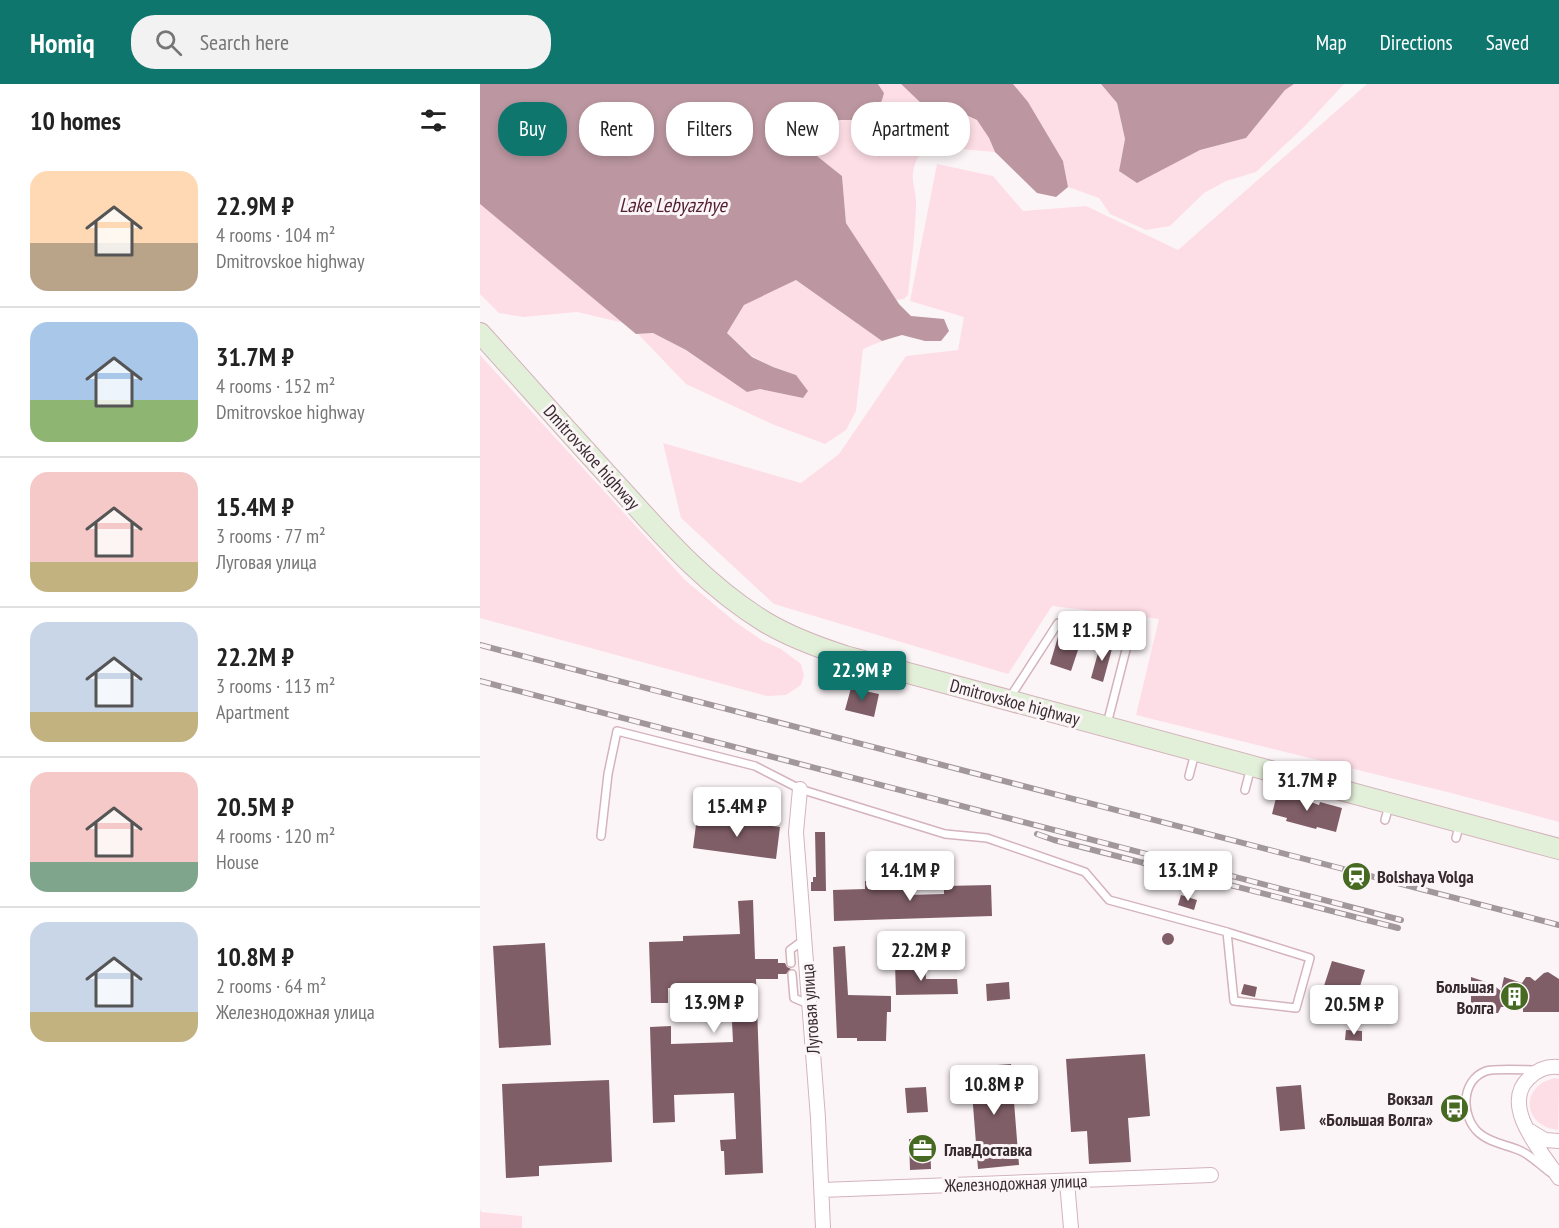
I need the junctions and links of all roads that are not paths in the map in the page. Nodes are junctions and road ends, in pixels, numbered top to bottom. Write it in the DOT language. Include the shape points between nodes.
graph roads {
  1 [pos="480,333"];
  2 [pos="1008,701"];
  3 [pos="1107,726"];
  4 [pos="1195,751"];
  5 [pos="1251,766"];
  6 [pos="1189,776"];
  7 [pos="800,789"];
  8 [pos="1245,790"];
  9 [pos="601,836"];
  10 [pos="1559,849"];
  11 [pos="1227,932"];
  12 [pos="805,939"];
  13 [pos="791,963"];
  14 [pos="792,974"];
  15 [pos="808,1004"];
  16 [pos="1559,1067"];
  17 [pos="1539,1070"];
  18 [pos="1523,1123"];
  19 [pos="1559,1141"];
  20 [pos="1211,1175"];
  21 [pos="1559,1179"];
  22 [pos="1067,1182"];
  23 [pos="822,1190"];
  24 [pos="824,1228"];
  25 [pos="1071,1228"];
  1 -- 2 [label="main road, Dmitrovskoe highway" via="666,540 739,605 814,646"];
  2 -- 3 [label="main road, Dmitrovskoe highway"];
  2 -- 3 [label="lane" via="1058,624 1128,642"];
  3 -- 4 [label="main road, Dmitrovskoe highway"];
  4 -- 5 [label="main road, Dmitrovskoe highway"];
  4 -- 6 [label="lane"];
  5 -- 8 [label="lane"];
  5 -- 10 [label="main road, Dmitrovskoe highway" via="1388,812"];
  7 -- 9 [label="lane" via="755,766 617,731"];
  7 -- 11 [label="lane" via="945,834 987,838 1085,872 1108,900"];
  7 -- 12 [label="street, Луговая улица" via="796,832"];
  11 -- 11 [label="lane" via="1234,1001 1296,1008 1310,958"];
  12 -- 13 [label="lane" via="790,950"];
  12 -- 15 [label="street, Луговая улица"];
  14 -- 15 [label="lane" via="794,998"];
  15 -- 23 [label="street, Луговая улица"];
  16 -- 17 [label="street"];
  17 -- 18 [label="street" via="1527,1079 1520,1092 1518,1107"];
  17 -- 21 [label="lane" via="1486,1071 1474,1080 1465,1108 1470,1124 1480,1135 1523,1152"];
  18 -- 19 [label="street" via="1533,1134"];
  18 -- 21 [label="street"];
  20 -- 22 [label="street, Железнодожная улица"];
  22 -- 23 [label="street, Железнодожная улица"];
  22 -- 25 [label="street"];
  23 -- 24 [label="street, Луговая улица"];
}
